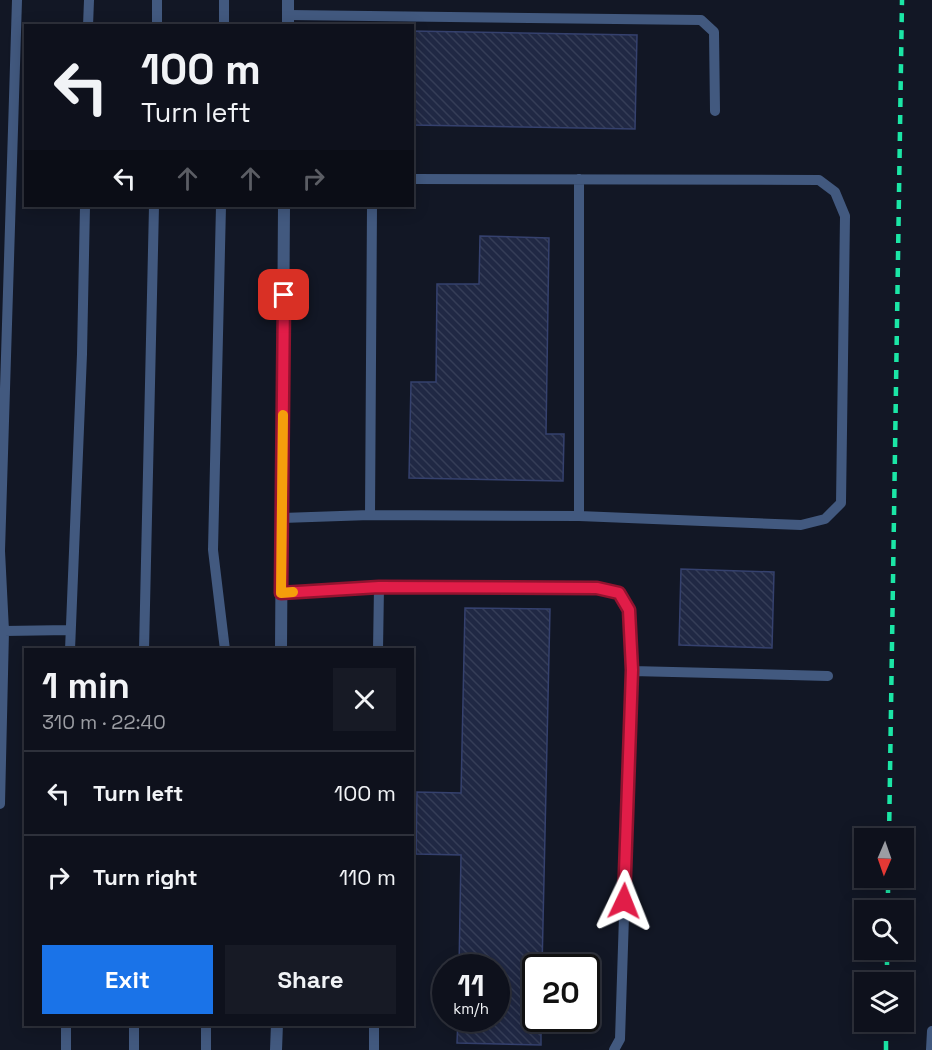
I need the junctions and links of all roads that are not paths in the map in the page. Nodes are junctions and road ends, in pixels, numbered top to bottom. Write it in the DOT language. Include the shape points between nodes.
graph roads {
  1 [pos="17,0"];
  2 [pos="88,0"];
  3 [pos="157,0"];
  4 [pos="224,0"];
  5 [pos="288,0"];
  6 [pos="288,20"];
  7 [pos="364,20"];
  8 [pos="88,24"];
  9 [pos="157,24"];
  10 [pos="224,24"];
  11 [pos="715,111"];
  12 [pos="414,179"];
  13 [pos="579,179"];
  14 [pos="85,207"];
  15 [pos="154,207"];
  16 [pos="221,207"];
  17 [pos="284,207"];
  18 [pos="372,207"];
  19 [pos="370,515"];
  20 [pos="579,516"];
  21 [pos="282,518"];
  22 [pos="0,551"];
  23 [pos="0,560"];
  24 [pos="379,587"];
  25 [pos="281,593"];
  26 [pos="70,630"];
  27 [pos="4,631"];
  28 [pos="70,648"];
  29 [pos="144,648"];
  30 [pos="225,648"];
  31 [pos="281,648"];
  32 [pos="378,648"];
  33 [pos="632,670"];
  34 [pos="828,676"];
  35 [pos="2,680"];
  36 [pos="0,804"];
  37 [pos="66,1026"];
  38 [pos="134,1026"];
  39 [pos="206,1026"];
  40 [pos="277,1026"];
  41 [pos="374,1026"];
  42 [pos="932,1031"];
  43 [pos="66,1050"];
  44 [pos="134,1050"];
  45 [pos="206,1050"];
  46 [pos="276,1050"];
  47 [pos="374,1050"];
  48 [pos="614,1050"];
  49 [pos="932,1050"];
  1 -- 22 [label="lane"];
  2 -- 8 [label="lane"];
  3 -- 9 [label="lane"];
  4 -- 10 [label="lane"];
  5 -- 6 [label="street"];
  6 -- 7 [label="lane"];
  7 -- 11 [label="lane" via="701,20 714,33"];
  12 -- 13 [label="lane"];
  13 -- 20 [label="lane"];
  13 -- 20 [label="lane" via="819,180 835,192 845,216 841,503 825,519 801,525"];
  14 -- 26 [label="lane"];
  15 -- 29 [label="lane"];
  16 -- 30 [label="lane" via="213,550"];
  17 -- 21 [label="street"];
  18 -- 19 [label="lane"];
  19 -- 20 [label="lane"];
  19 -- 21 [label="lane"];
  21 -- 25 [label="street"];
  22 -- 23 [label="lane"];
  23 -- 27 [label="lane"];
  24 -- 25 [label="lane"];
  24 -- 32 [label="lane"];
  24 -- 33 [label="lane" via="597,588 619,593 629,610"];
  25 -- 31 [label="street"];
  26 -- 27 [label="lane"];
  26 -- 28 [label="lane"];
  27 -- 35 [label="lane"];
  33 -- 34 [label="lane"];
  33 -- 48 [label="lane" via="620,1039"];
  35 -- 36 [label="lane"];
  37 -- 43 [label="lane"];
  38 -- 44 [label="lane"];
  39 -- 45 [label="lane"];
  40 -- 46 [label="street"];
  41 -- 47 [label="lane"];
  42 -- 49 [label="lane"];
}
